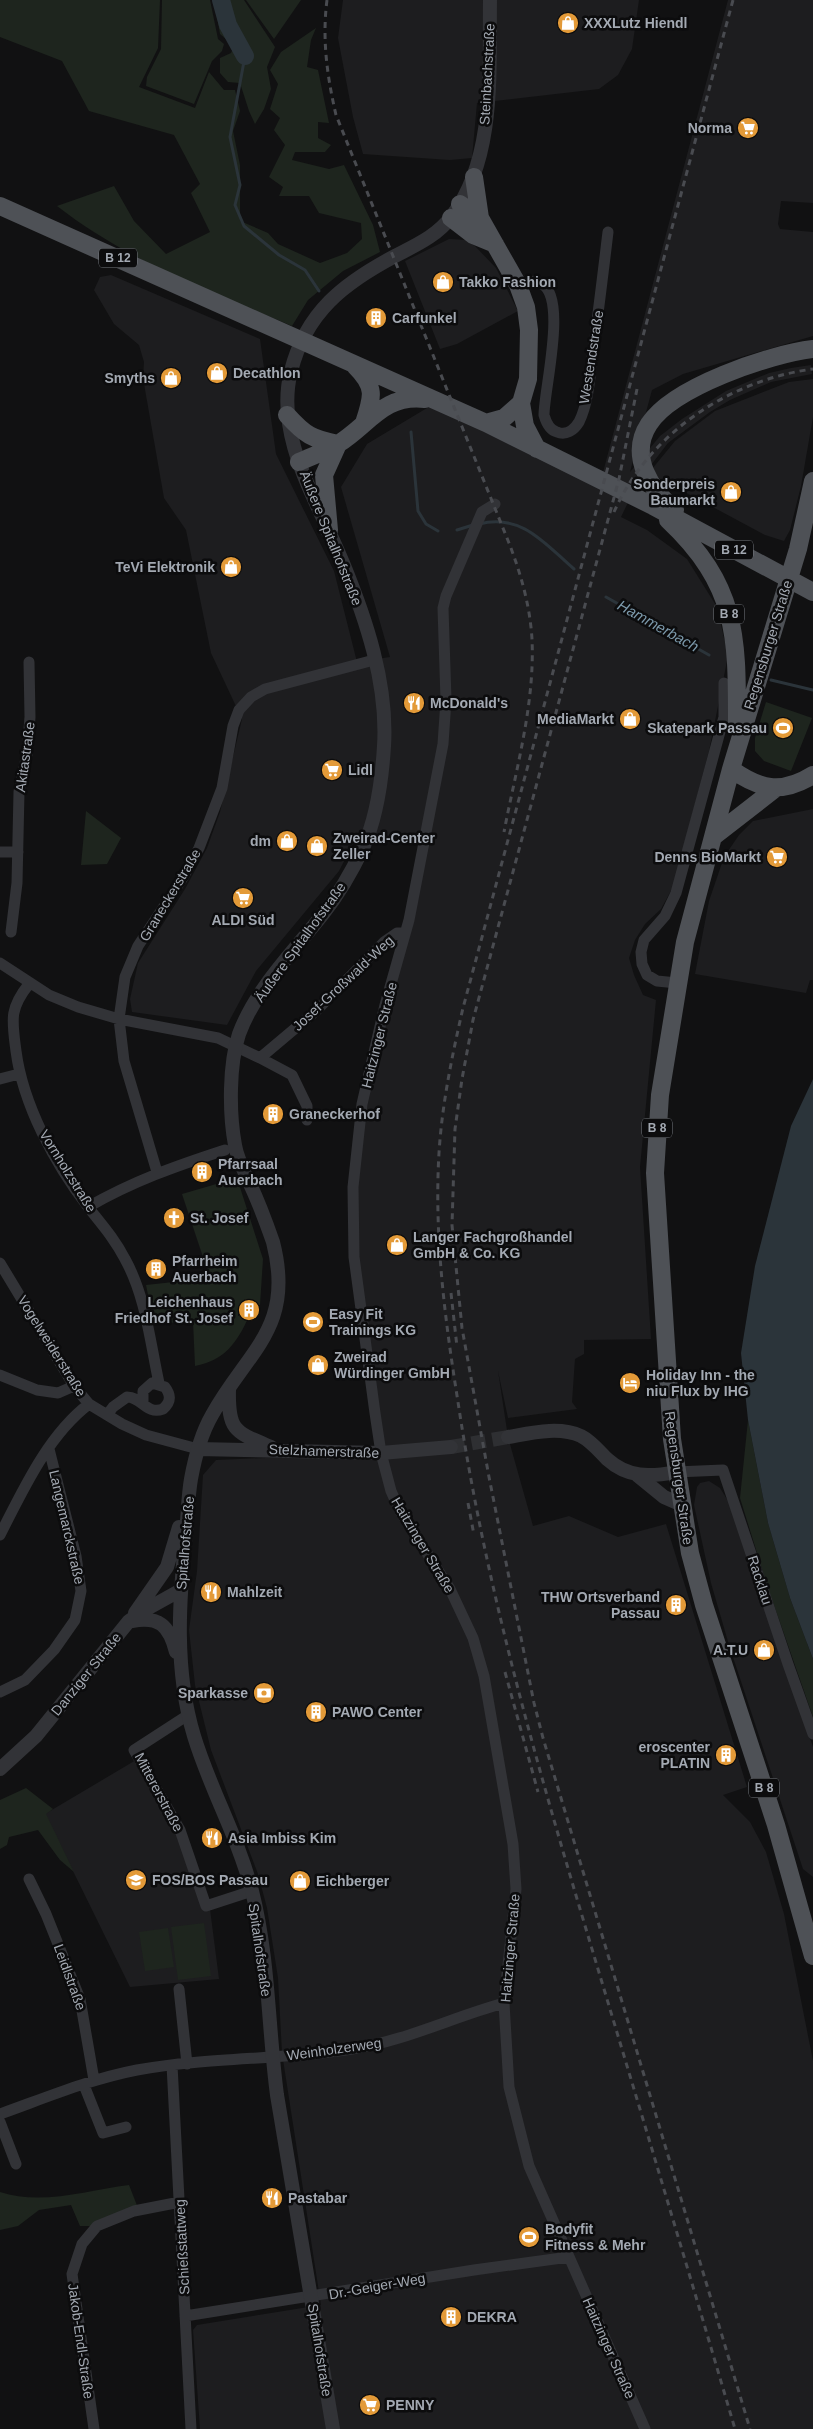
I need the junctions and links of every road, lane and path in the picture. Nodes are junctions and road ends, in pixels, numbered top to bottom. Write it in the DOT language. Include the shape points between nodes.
graph roads {
  1 [pos="490,0"];
  2 [pos="474,177"];
  3 [pos="0,206"];
  4 [pos="456,211"];
  5 [pos="480,218"];
  6 [pos="608,232"];
  7 [pos="495,244"];
  8 [pos="518,284"];
  9 [pos="813,349"];
  10 [pos="353,364"];
  11 [pos="438,401"];
  12 [pos="521,403"];
  13 [pos="288,415"];
  14 [pos="478,419"];
  15 [pos="364,423"];
  16 [pos="338,444"];
  17 [pos="537,449"];
  18 [pos="299,462"];
  19 [pos="813,481"];
  20 [pos="654,499"];
  21 [pos="495,504"];
  22 [pos="329,530"];
  23 [pos="813,592"];
  24 [pos="374,660"];
  25 [pos="29,662"];
  26 [pos="724,683"];
  27 [pos="737,747"];
  28 [pos="731,769"];
  29 [pos="813,775"];
  30 [pos="776,788"];
  31 [pos="713,837"];
  32 [pos="0,852"];
  33 [pos="18,852"];
  34 [pos="11,932"];
  35 [pos="405,933"];
  36 [pos="0,963"];
  37 [pos="677,983"];
  38 [pos="29,984"];
  39 [pos="119,1020"];
  40 [pos="235,1046"];
  41 [pos="260,1058"];
  42 [pos="19,1074"];
  43 [pos="0,1079"];
  44 [pos="307,1120"];
  45 [pos="226,1150"];
  46 [pos="157,1172"];
  47 [pos="88,1207"];
  48 [pos="0,1263"];
  49 [pos="0,1375"];
  50 [pos="159,1383"];
  51 [pos="74,1386"];
  52 [pos="229,1389"];
  53 [pos="143,1403"];
  54 [pos="89,1404"];
  55 [pos="107,1415"];
  56 [pos="508,1437"];
  57 [pos="451,1447"];
  58 [pos="49,1449"];
  59 [pos="198,1449"];
  60 [pos="279,1450"];
  61 [pos="381,1453"];
  62 [pos="676,1472"];
  63 [pos="637,1475"];
  64 [pos="191,1480"];
  65 [pos="680,1504"];
  66 [pos="0,1535"];
  67 [pos="181,1590"];
  68 [pos="129,1621"];
  69 [pos="182,1677"];
  70 [pos="0,1692"];
  71 [pos="188,1715"];
  72 [pos="813,1734"];
  73 [pos="0,1769"];
  74 [pos="28,1880"];
  75 [pos="252,1891"];
  76 [pos="813,1956"];
  77 [pos="179,1989"];
  78 [pos="504,2003"];
  79 [pos="272,2058"];
  80 [pos="187,2064"];
  81 [pos="172,2065"];
  82 [pos="89,2083"];
  83 [pos="0,2114"];
  84 [pos="0,2122"];
  85 [pos="126,2127"];
  86 [pos="16,2164"];
  87 [pos="180,2202"];
  88 [pos="568,2257"];
  89 [pos="312,2297"];
  90 [pos="185,2316"];
  91 [pos="94,2429"];
  92 [pos="191,2429"];
  93 [pos="333,2429"];
  94 [pos="645,2429"];
  1 -- 2 [label="street, Steinbachstraße" via="489,94"];
  2 -- 4 [label="street, Äußere Spitalhofstraße"];
  2 -- 5 [label="main road"];
  3 -- 10 [label="main road, B 12"];
  4 -- 5 [label="main road"];
  4 -- 7 [label="main road" via="473,235"];
  4 -- 13 [label="street, Äußere Spitalhofstraße" via="439,231 356,278 334,296 312,323 298,350 287,395"];
  5 -- 7 [label="main road"];
  6 -- 8 [label="street, Westendstraße" via="589,382 581,417 569,432 554,432 544,415 553,331 548,289 540,282"];
  7 -- 8 [label="main road"];
  8 -- 12 [label="main road" via="529,330 528,379"];
  9 -- 20 [label="main road, B 8" via="771,358 696,388 663,410 649,425 642,445 641,458"];
  10 -- 11 [label="main road, B 12"];
  10 -- 15 [label="main road" via="371,387"];
  11 -- 14 [label="main road, B 12"];
  11 -- 15 [label="main road" via="404,398"];
  12 -- 14 [label="main road" via="504,418"];
  12 -- 17 [label="main road" via="525,426"];
  13 -- 16 [label="main road" via="302,432 316,440"];
  13 -- 18 [label="street, Äußere Spitalhofstraße"];
  14 -- 17 [label="main road, B 12"];
  15 -- 16 [label="main road"];
  16 -- 18 [label="main road"];
  16 -- 22 [label="main road" via="324,476"];
  17 -- 20 [label="main road, B 12" via="631,495"];
  18 -- 22 [label="street, Äußere Spitalhofstraße"];
  19 -- 27 [label="main road, Regensburger Straße / B 8" via="798,549"];
  20 -- 23 [label="main road, B 12" via="699,530"];
  20 -- 27 [label="main road, B 8" via="703,559 724,598 733,626 737,658"];
  21 -- 35 [label="street, Haitzinger Straße" via="482,512 443,608 446,700 443,744"];
  22 -- 24 [label="street, Äußere Spitalhofstraße" via="364,620"];
  24 -- 39 [label="street, Graneckerstraße" via="265,689 251,697 239,710 222,788 210,824 184,876 138,946 125,978"];
  24 -- 40 [label="street, Äußere Spitalhofstraße" via="380,684 385,742 381,780 364,848 338,894 263,989"];
  25 -- 33 [label="street, Akitastraße" via="30,718 19,792"];
  26 -- 37 [label="street, Regensburger Straße" via="724,717 676,893 665,916 644,940 641,952 642,964 648,975 657,981"];
  27 -- 28 [label="main road, Regensburger Straße / B 8"];
  28 -- 30 [label="main road" via="750,782"];
  28 -- 31 [label="main road, Regensburger Straße / B 8"];
  29 -- 30 [label="main road"];
  30 -- 31 [label="main road"];
  31 -- 37 [label="main road, Regensburger Straße / B 8"];
  32 -- 33 [label="street"];
  33 -- 34 [label="street, Akitastraße"];
  35 -- 41 [label="street, Josef-Großwald-Weg" via="397,933 384,942 317,1010"];
  35 -- 61 [label="street, Haitzinger Straße" via="362,1104 353,1187 354,1257"];
  36 -- 38 [label="street"];
  37 -- 62 [label="main road, Regensburger Straße / B 8" via="660,1095 655,1172 667,1382"];
  38 -- 39 [label="street" via="49,995"];
  38 -- 42 [label="street, Vornholzstraße" via="18,999 12,1020"];
  39 -- 40 [label="street" via="218,1038"];
  39 -- 46 [label="street, Graneckerstraße" via="124,1061"];
  40 -- 41 [label="street"];
  40 -- 52 [label="street, Äußere Spitalhofstraße" via="232,1115 235,1147 273,1242 279,1277 276,1306 265,1338"];
  41 -- 44 [label="street" via="292,1075 307,1106"];
  42 -- 43 [label="street"];
  42 -- 47 [label="street, Vornholzstraße" via="50,1148"];
  45 -- 46 [label="street"];
  46 -- 47 [label="street"];
  47 -- 50 [label="street, Vornholzstraße" via="107,1228 137,1283"];
  48 -- 51 [label="street, Vogelweiderstraße"];
  49 -- 51 [label="street" via="37,1390 58,1393"];
  50 -- 53 [label="street" via="146,1386 141,1397"];
  50 -- 53 [label="street, Vornholzstraße" via="169,1393 167,1405 151,1411"];
  51 -- 54 [label="street, Vogelweiderstraße"];
  52 -- 59 [label="street, Äußere Spitalhofstraße" via="211,1416"];
  52 -- 60 [label="street" via="228,1414 238,1431"];
  53 -- 55 [label="street, Vornholzstraße" via="127,1397"];
  54 -- 55 [label="street, Vogelweiderstraße"];
  54 -- 58 [label="street" via="72,1416"];
  55 -- 59 [label="street, Vogelweiderstraße" via="146,1435"];
  56 -- 63 [label="street" via="566,1432 581,1437 609,1461"];
  57 -- 61 [label="street, Stelzhamerstraße"];
  58 -- 66 [label="street"];
  58 -- 70 [label="street, Langemarckstraße" via="76,1556 81,1591 75,1620 54,1650 25,1680"];
  59 -- 60 [label="street, Stelzhamerstraße"];
  59 -- 64 [label="street, Spitalhofstraße"];
  60 -- 61 [label="street, Stelzhamerstraße"];
  61 -- 78 [label="street, Haitzinger Straße" via="400,1511 450,1589 473,1638 484,1676 514,1844 516,1889"];
  62 -- 63 [label="street"];
  62 -- 65 [label="main road, Regensburger Straße / B 8"];
  62 -- 72 [label="street, Racklau" via="723,1470"];
  63 -- 65 [label="street" via="664,1497"];
  64 -- 67 [label="street, Spitalhofstraße"];
  64 -- 68 [label="street" via="176,1543 166,1566"];
  65 -- 76 [label="main road, Regensburger Straße / B 8" via="704,1604 776,1825"];
  67 -- 68 [label="street, Danziger Straße"];
  67 -- 69 [label="street, Spitalhofstraße" via="179,1640"];
  68 -- 69 [label="street" via="146,1618 163,1624 173,1641"];
  68 -- 73 [label="street, Danziger Straße" via="36,1736"];
  69 -- 71 [label="street, Spitalhofstraße"];
  71 -- 75 [label="street, Spitalhofstraße"];
  71 -- 75 [label="street, Mittererstraße" via="134,1750 180,1830 206,1906"];
  74 -- 82 [label="street, Leidlstraße" via="46,1914 80,1999"];
  75 -- 79 [label="street, Spitalhofstraße" via="265,1967"];
  77 -- 80 [label="street"];
  78 -- 79 [label="street, Weinholzerweg" via="404,2037 352,2049"];
  78 -- 88 [label="street, Haitzinger Straße" via="509,2087 518,2127 529,2166"];
  79 -- 80 [label="street, Weinholzerweg"];
  79 -- 89 [label="street, Spitalhofstraße"];
  80 -- 81 [label="street, Weinholzerweg"];
  81 -- 82 [label="street, Weinholzerweg"];
  81 -- 87 [label="street, Schießstattweg"];
  82 -- 83 [label="street, Weinholzerweg"];
  82 -- 85 [label="street" via="103,2133"];
  84 -- 86 [label="street"];
  87 -- 90 [label="street, Schießstattweg"];
  87 -- 91 [label="street, Jakob-Endl-Straße" via="134,2211 97,2226 82,2244 72,2274"];
  88 -- 89 [label="street, Dr.-Geiger-Weg"];
  88 -- 94 [label="street, Haitzinger Straße"];
  89 -- 90 [label="street, Dr.-Geiger-Weg"];
  89 -- 93 [label="street, Spitalhofstraße"];
  90 -- 92 [label="street, Schießstattweg"];
}
